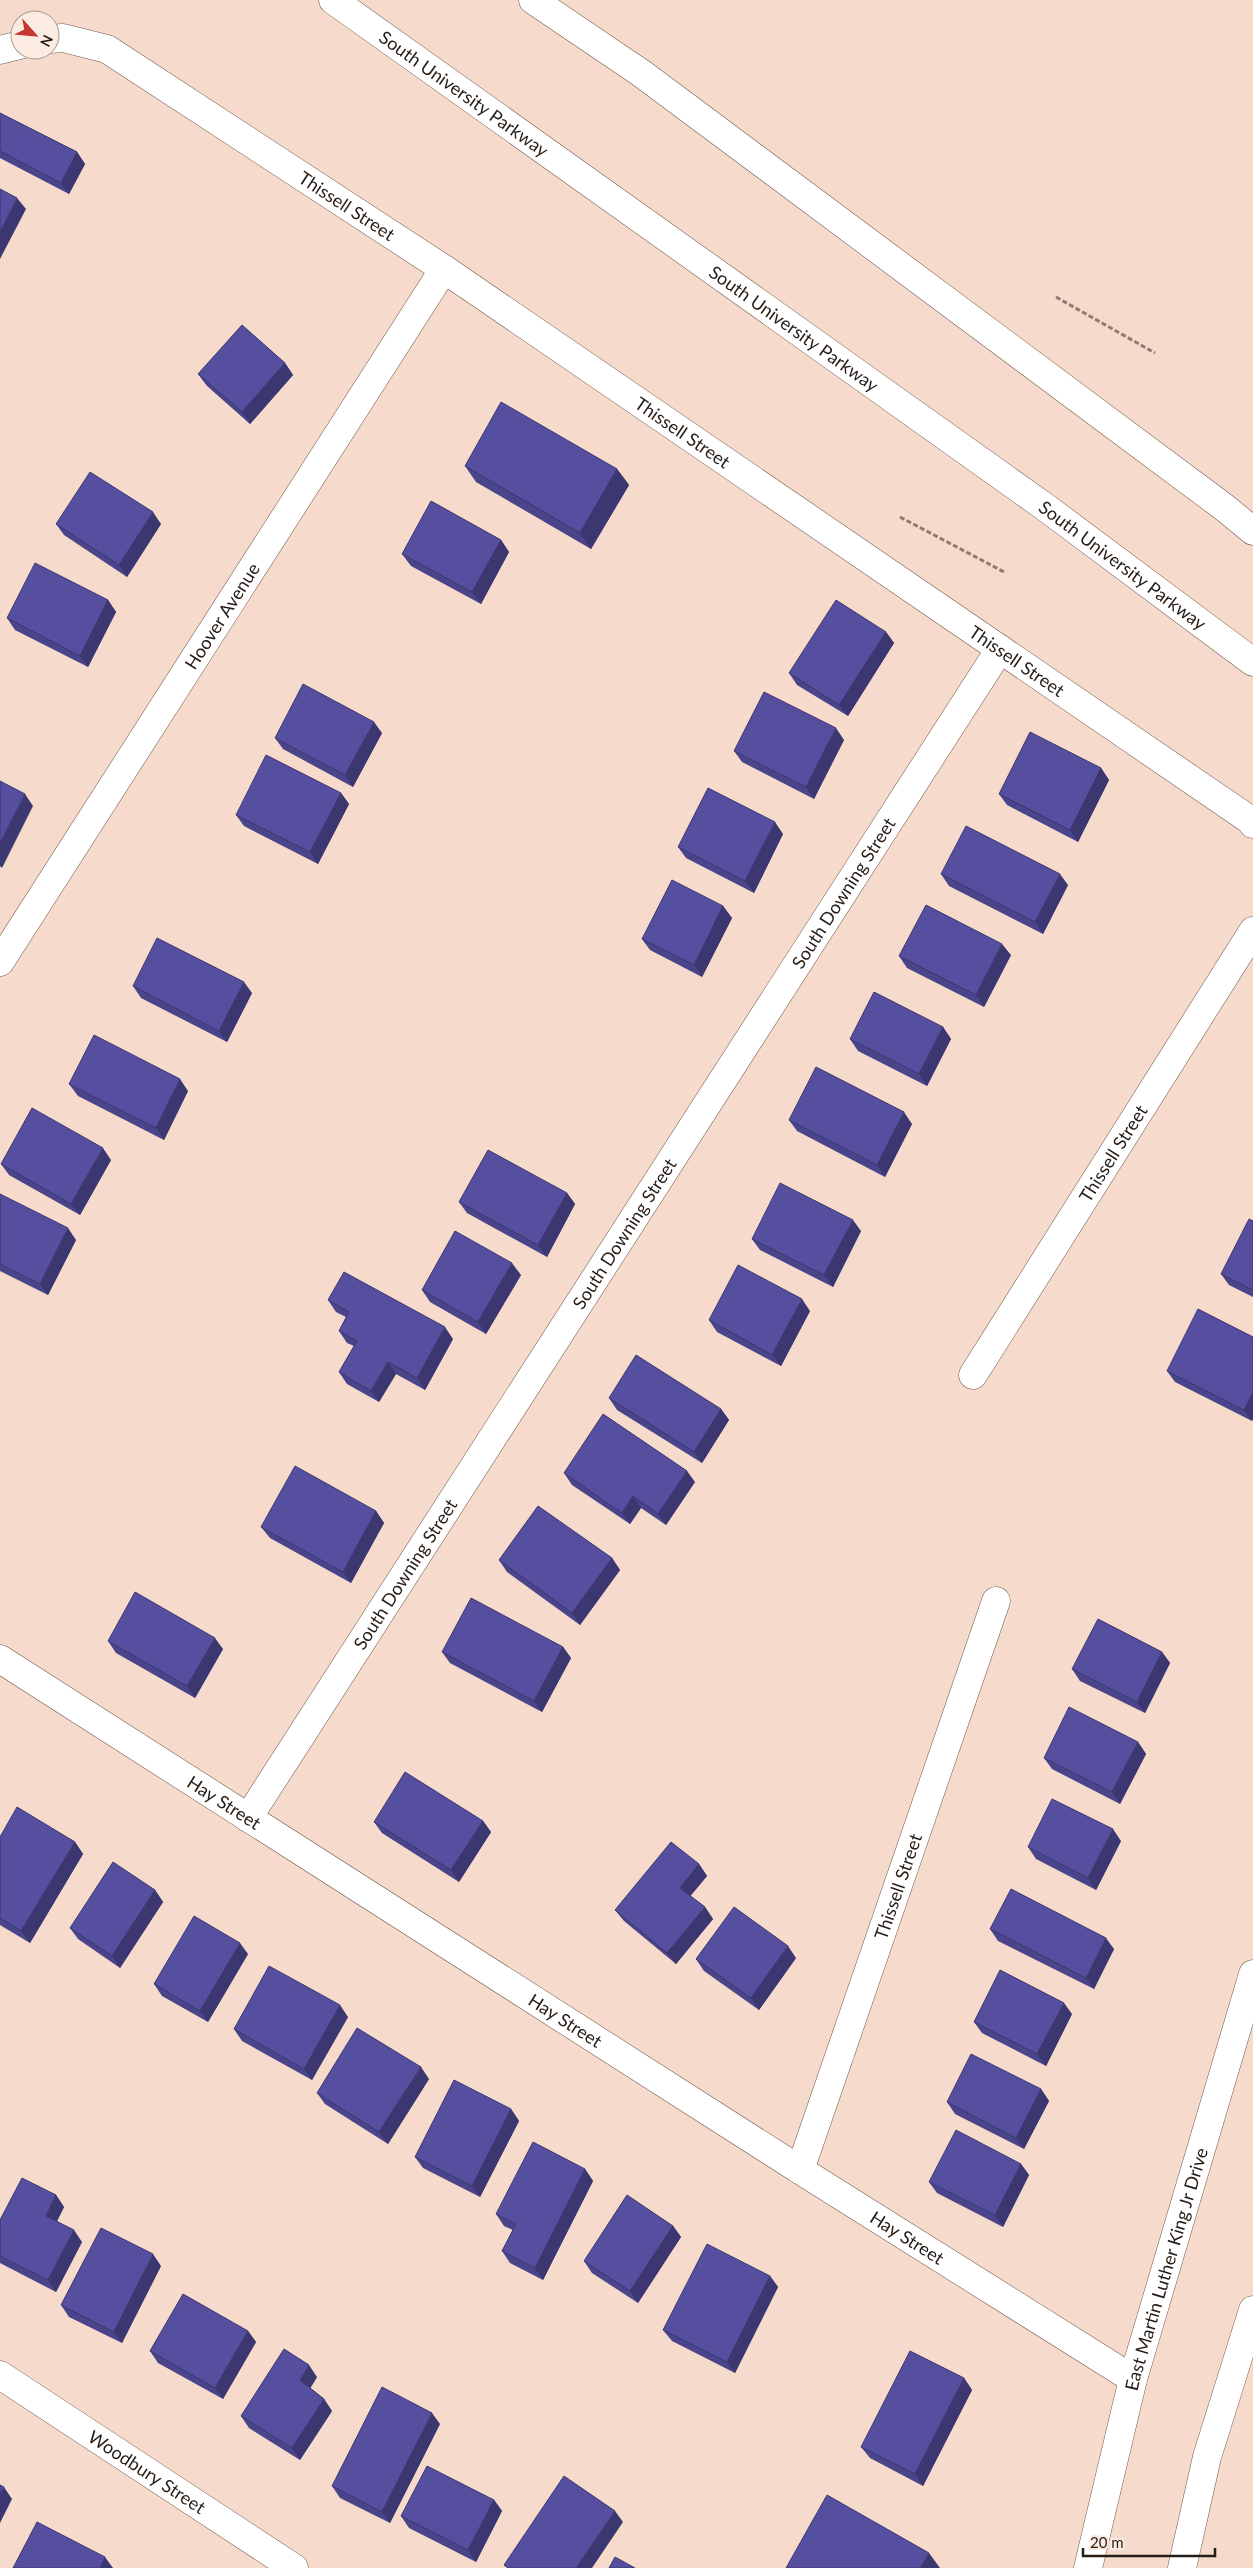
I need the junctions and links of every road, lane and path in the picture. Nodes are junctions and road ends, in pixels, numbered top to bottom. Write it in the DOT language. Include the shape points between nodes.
graph roads {
  1 [pos="333,0"];
  2 [pos="533,0"];
  3 [pos="60,38"];
  4 [pos="444,269"];
  5 [pos="1056,297"];
  6 [pos="1155,354"];
  7 [pos="900,517"];
  8 [pos="1253,531"];
  9 [pos="1006,573"];
  10 [pos="1000,649"];
  11 [pos="1253,662"];
  12 [pos="1253,824"];
  13 [pos="1253,931"];
  14 [pos="0,962"];
  15 [pos="973,1375"];
  16 [pos="996,1602"];
  17 [pos="0,1659"];
  18 [pos="248,1818"];
  19 [pos="1253,1974"];
  20 [pos="800,2170"];
  21 [pos="1253,2310"];
  22 [pos="0,2376"];
  23 [pos="1133,2379"];
  24 [pos="294,2568"];
  25 [pos="1088,2568"];
  26 [pos="1182,2568"];
  1 -- 11 [label="street, South University Parkway" via="1045,507"];
  2 -- 8 [label="street" via="649,79"];
  3 -- 4 [label="street, Thissell Street" via="107,49"];
  4 -- 10 [label="street, Thissell Street"];
  4 -- 14 [label="street, Hoover Avenue"];
  5 -- 6 [label="path"];
  7 -- 9 [label="path"];
  10 -- 12 [label="street, Thissell Street"];
  10 -- 18 [label="street, South Downing Street"];
  13 -- 15 [label="street, Thissell Street"];
  16 -- 20 [label="street, Thissell Street"];
  17 -- 18 [label="street, Hay Street"];
  18 -- 20 [label="street, Hay Street"];
  19 -- 23 [label="street, East Martin Luther King Jr Drive"];
  20 -- 23 [label="street, Hay Street"];
  21 -- 26 [label="street" via="1208,2457"];
  22 -- 24 [label="street, Woodbury Street"];
  23 -- 25 [label="street, East Martin Luther King Jr Drive"];
}
